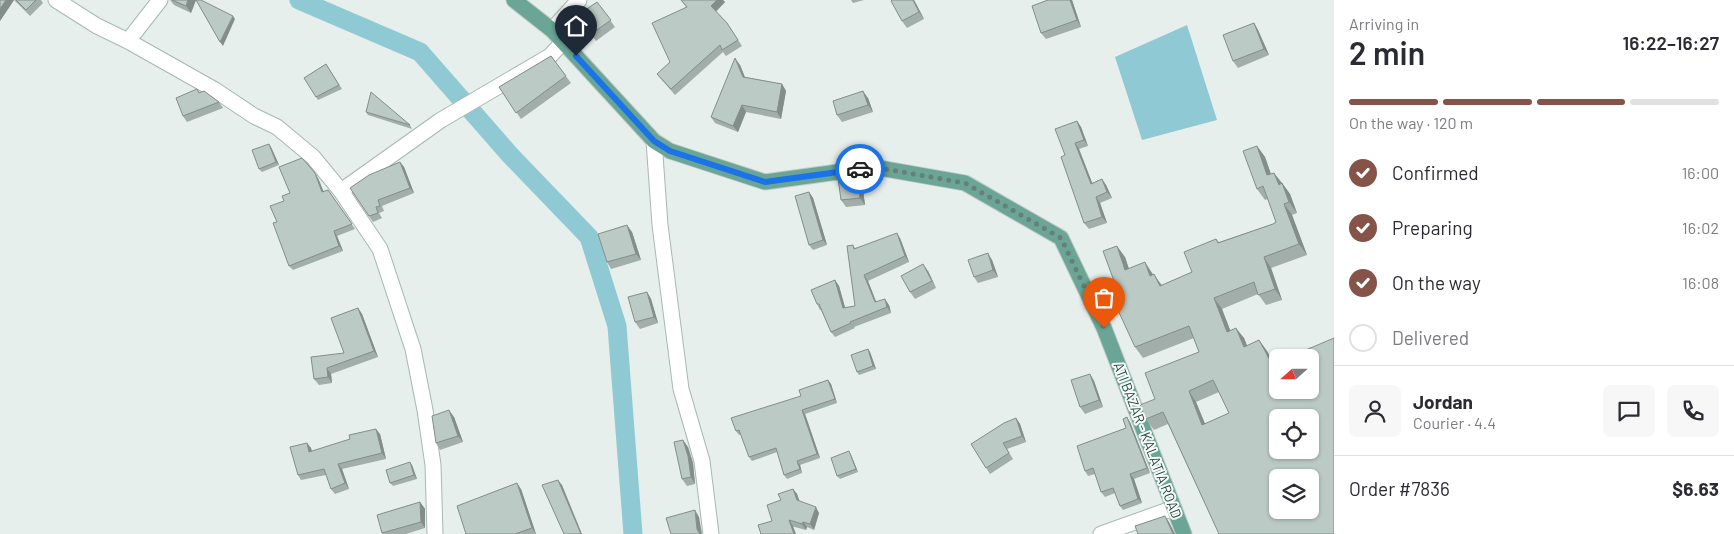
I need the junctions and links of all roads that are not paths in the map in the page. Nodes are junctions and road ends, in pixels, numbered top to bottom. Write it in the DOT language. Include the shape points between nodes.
graph roads {
  1 [pos="56,0"];
  2 [pos="160,0"];
  3 [pos="514,0"];
  4 [pos="579,0"];
  5 [pos="552,30"];
  6 [pos="128,40"];
  7 [pos="563,42"];
  8 [pos="654,141"];
  9 [pos="341,191"];
  10 [pos="1174,508"];
  11 [pos="435,534"];
  12 [pos="711,534"];
  13 [pos="1101,534"];
  14 [pos="1184,534"];
  1 -- 6 [label="street" via="97,26"];
  2 -- 6 [label="street"];
  3 -- 5 [label="main road, ATI BAZAR - KALATIA ROAD"];
  4 -- 5 [label="street"];
  5 -- 7 [label="main road, ATI BAZAR - KALATIA ROAD"];
  6 -- 9 [label="street" via="216,90 254,116 278,127 313,157"];
  7 -- 8 [label="main road, ATI BAZAR - KALATIA ROAD"];
  7 -- 9 [label="street" via="550,56 441,120"];
  8 -- 10 [label="main road, ATI BAZAR - KALATIA ROAD" via="670,151 765,182 874,167 965,183 1061,238 1104,328"];
  8 -- 12 [label="street" via="660,225 681,389 702,461"];
  9 -- 11 [label="street" via="380,249 413,348 434,465"];
  10 -- 13 [label="street"];
  10 -- 14 [label="main road, ATI BAZAR - KALATIA ROAD"];
}
